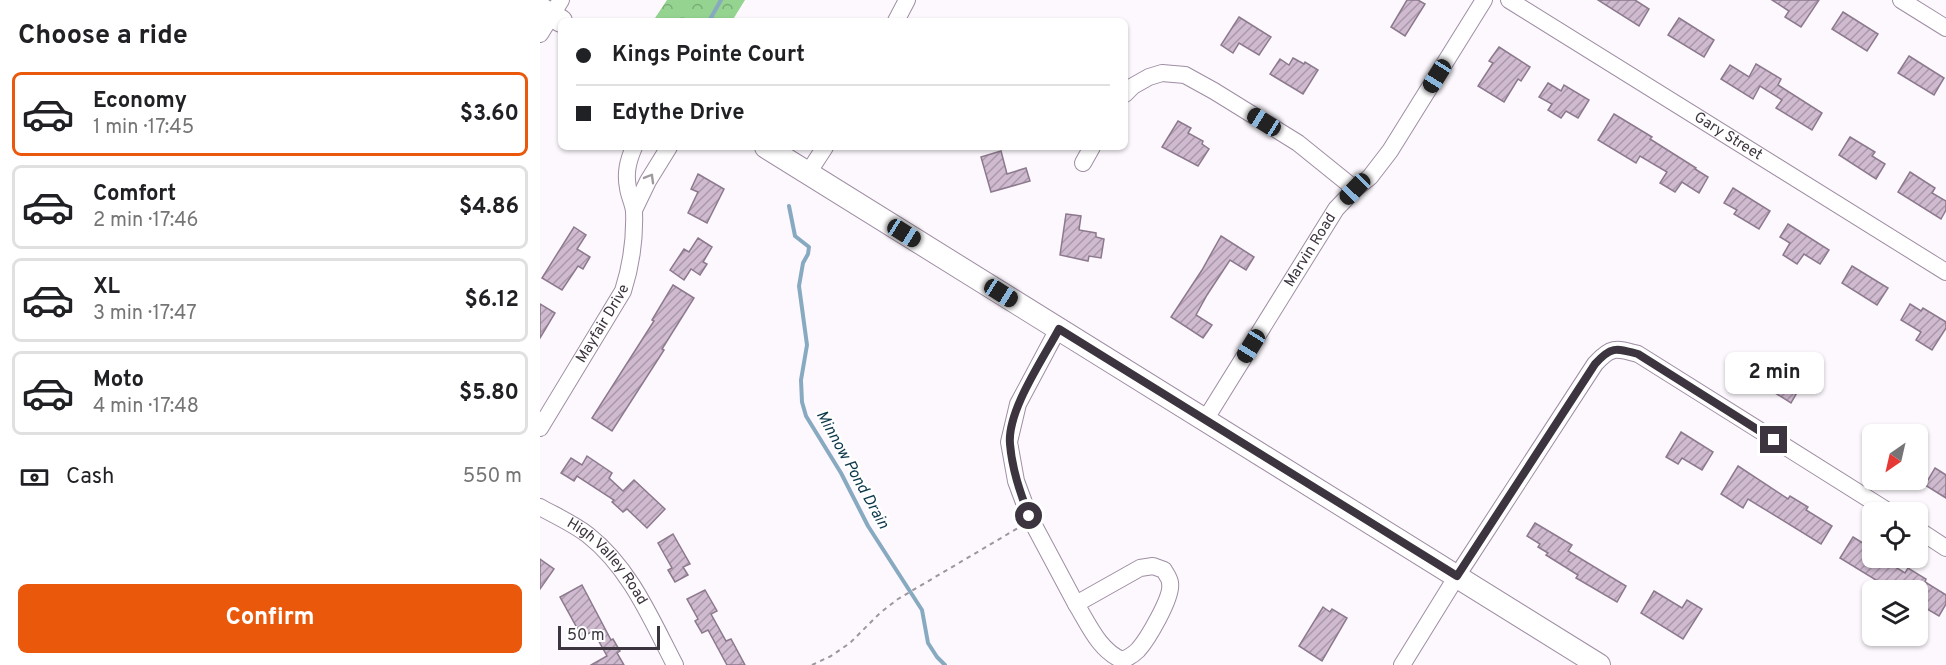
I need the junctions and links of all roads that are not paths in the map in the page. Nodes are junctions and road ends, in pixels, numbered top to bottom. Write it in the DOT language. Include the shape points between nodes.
graph roads {
  1 [pos="907,0"];
  2 [pos="1484,0"];
  3 [pos="1509,0"];
  4 [pos="1901,0"];
  5 [pos="554,11"];
  6 [pos="898,18"];
  7 [pos="1946,28"];
  8 [pos="540,34"];
  9 [pos="1128,91"];
  10 [pos="633,150"];
  11 [pos="667,150"];
  12 [pos="771,150"];
  13 [pos="823,150"];
  14 [pos="1090,150"];
  15 [pos="1083,163"];
  16 [pos="808,173"];
  17 [pos="1355,189"];
  18 [pos="634,210"];
  19 [pos="1946,272"];
  20 [pos="1059,329"];
  21 [pos="1204,420"];
  22 [pos="540,428"];
  23 [pos="1873,502"];
  24 [pos="540,507"];
  25 [pos="1928,537"];
  26 [pos="1946,548"];
  27 [pos="1457,576"];
  28 [pos="1076,604"];
  29 [pos="675,665"];
  30 [pos="1402,665"];
  31 [pos="1599,665"];
  1 -- 6 [label="street"];
  2 -- 17 [label="street, Marvin Road" via="1390,151"];
  3 -- 19 [label="street, Gary Street"];
  4 -- 7 [label="street"];
  5 -- 8 [label="street"];
  9 -- 17 [label="street" via="1149,77 1185,75 1298,143"];
  10 -- 18 [label="street, Mayfair Drive" via="627,165 627,187"];
  18 -- 11 [label="street, Mayfair Drive, one-way"];
  12 -- 16 [label="street"];
  13 -- 16 [label="street"];
  14 -- 15 [label="street"];
  16 -- 20 [label="street"];
  17 -- 21 [label="street, Marvin Road" via="1336,209"];
  18 -- 22 [label="street, Mayfair Drive" via="629,271 623,291"];
  20 -- 21 [label="street"];
  20 -- 28 [label="street" via="1018,404 1009,442 1016,481 1032,520"];
  21 -- 27 [label="street"];
  23 -- 27 [label="street" via="1638,354 1618,348 1605,352 1595,364"];
  24 -- 29 [label="street, High Valley Road" via="587,534 613,558 633,585"];
  25 -- 26 [label="street"];
  27 -- 30 [label="street"];
  27 -- 31 [label="street"];
  28 -- 28 [label="street" via="1105,649 1122,660 1139,650 1171,583 1164,570 1153,566 1140,568"];
}
